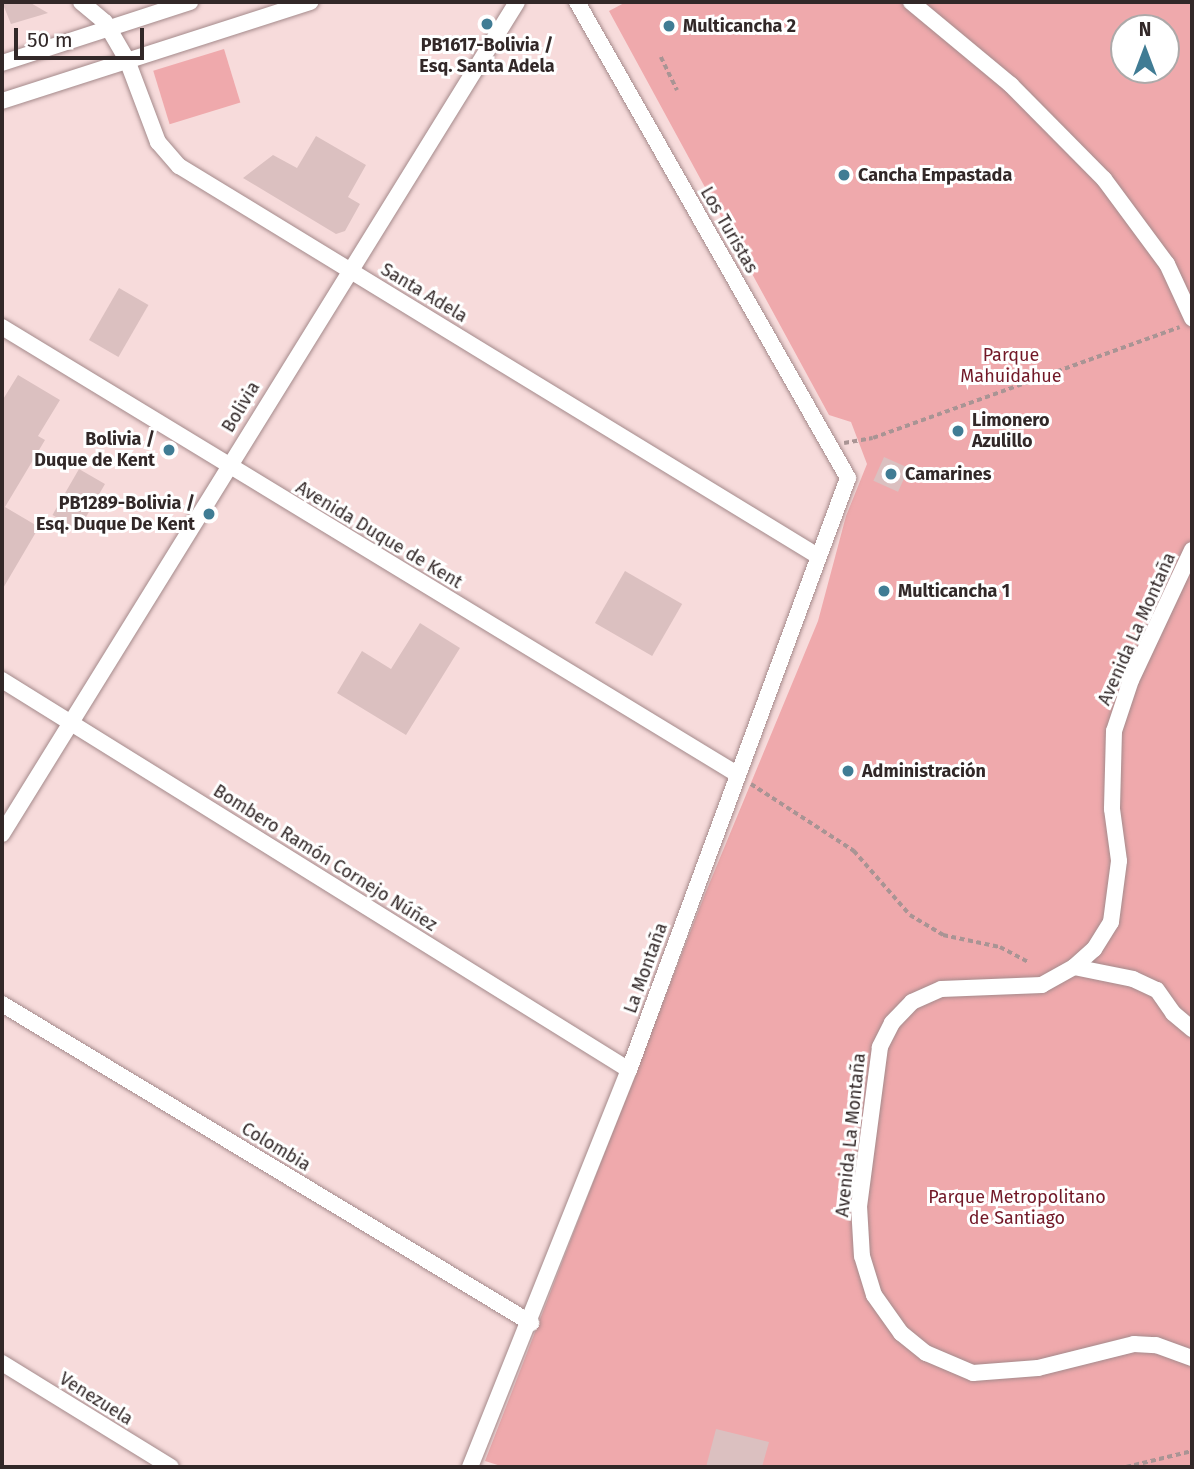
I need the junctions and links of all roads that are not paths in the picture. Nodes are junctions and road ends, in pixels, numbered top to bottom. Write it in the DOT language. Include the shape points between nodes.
graph roads {
  1 [pos="80,2"];
  2 [pos="190,2"];
  3 [pos="311,2"];
  4 [pos="517,2"];
  5 [pos="577,2"];
  6 [pos="911,2"];
  7 [pos="108,28"];
  8 [pos="127,60"];
  9 [pos="2,63"];
  10 [pos="2,101"];
  11 [pos="348,269"];
  12 [pos="1188,321"];
  13 [pos="2,327"];
  14 [pos="228,465"];
  15 [pos="848,478"];
  16 [pos="1192,550"];
  17 [pos="816,555"];
  18 [pos="2,680"];
  19 [pos="70,723"];
  20 [pos="737,775"];
  21 [pos="2,834"];
  22 [pos="1074,967"];
  23 [pos="2,1004"];
  24 [pos="1192,1029"];
  25 [pos="629,1070"];
  26 [pos="531,1323"];
  27 [pos="1192,1358"];
  28 [pos="4,1368"];
  29 [pos="476,1466"];
  30 [pos="171,1467"];
  1 -- 7 [label="street, Santa Adela"];
  2 -- 7 [label="street"];
  3 -- 8 [label="street"];
  4 -- 11 [label="street, Bolivia"];
  5 -- 15 [label="street, Los Turistas"];
  6 -- 12 [label="street" via="1011,85 1104,179 1167,264"];
  7 -- 8 [label="street, Santa Adela"];
  7 -- 9 [label="street"];
  8 -- 10 [label="street"];
  8 -- 11 [label="street, Santa Adela" via="153,132 171,159"];
  11 -- 14 [label="street, Bolivia"];
  11 -- 17 [label="street, Santa Adela"];
  13 -- 14 [label="street, Avenida Duque de Kent"];
  14 -- 19 [label="street, Bolivia"];
  14 -- 20 [label="street, Avenida Duque de Kent"];
  15 -- 17 [label="street, La Montaña"];
  16 -- 22 [label="street, Avenida La Montaña" via="1121,703 1110,758 1118,888 1111,922 1094,949"];
  17 -- 20 [label="street, La Montaña"];
  18 -- 19 [label="street, Bombero Ramón Cornejo Núñez"];
  19 -- 21 [label="street, Bolivia"];
  19 -- 25 [label="street, Bombero Ramón Cornejo Núñez"];
  20 -- 25 [label="street, La Montaña"];
  22 -- 24 [label="street" via="1133,979 1157,990"];
  22 -- 27 [label="street, Avenida La Montaña" via="1042,985 941,989 912,1002 891,1023 880,1047 859,1206 862,1256 874,1295 901,1333 926,1353 973,1373 1038,1368 1134,1344 1156,1345"];
  23 -- 26 [label="street, Colombia"];
  25 -- 26 [label="street, La Montaña"];
  26 -- 29 [label="street, La Montaña"];
  28 -- 30 [label="street, Venezuela"];
}
